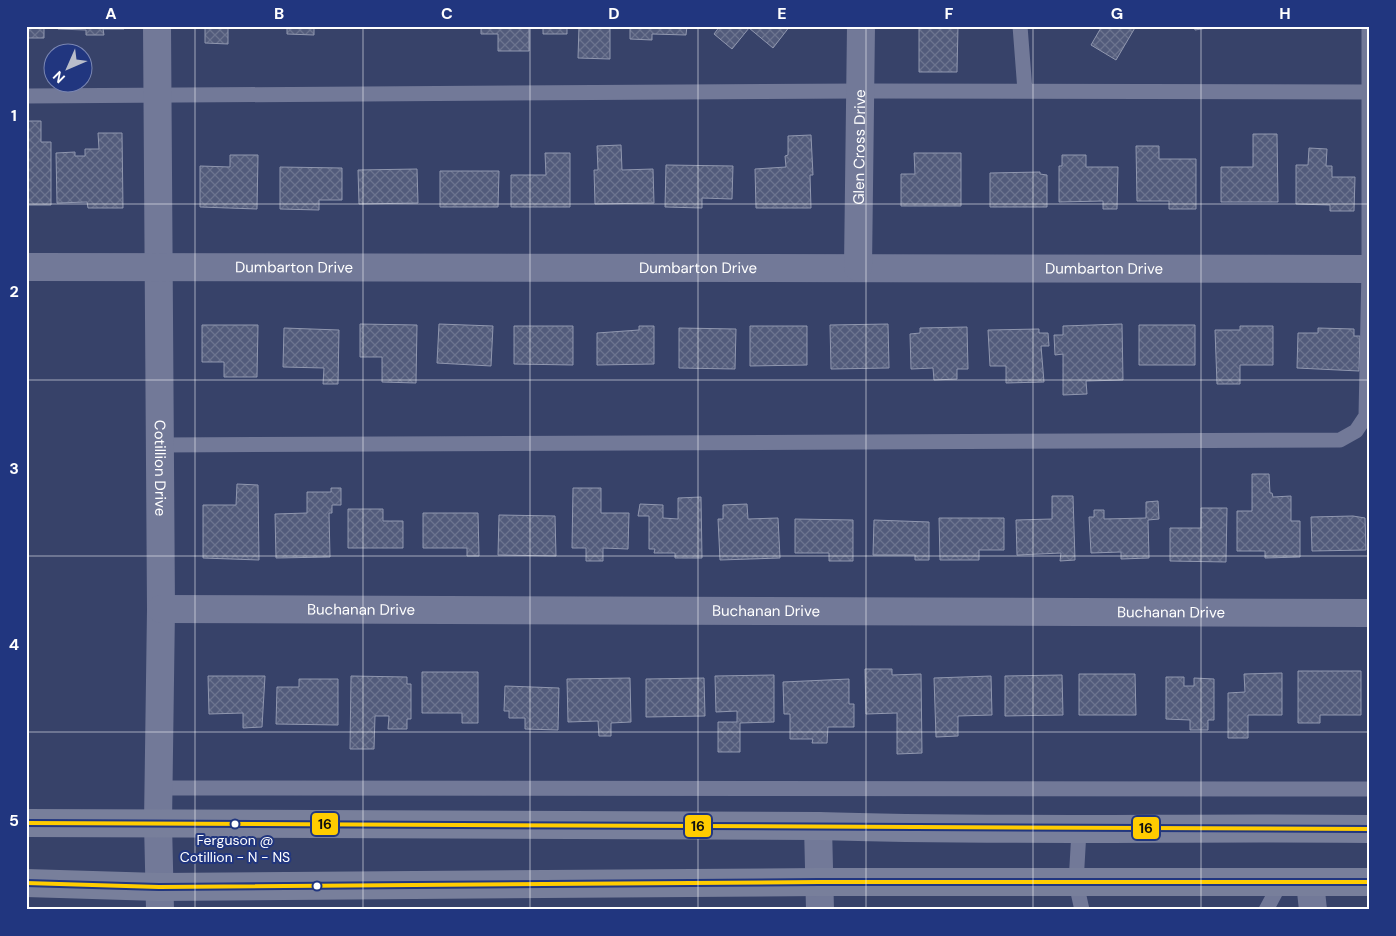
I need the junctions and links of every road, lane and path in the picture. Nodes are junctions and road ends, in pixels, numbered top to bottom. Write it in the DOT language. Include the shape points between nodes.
graph roads {
  1 [pos="157,26"];
  2 [pos="860,26"];
  3 [pos="1020,26"];
  4 [pos="1369,26"];
  5 [pos="861,91"];
  6 [pos="1025,91"];
  7 [pos="1369,92"];
  8 [pos="26,96"];
  9 [pos="156,96"];
  10 [pos="26,267"];
  11 [pos="158,268"];
  12 [pos="858,268"];
  13 [pos="1370,269"];
  14 [pos="160,445"];
  15 [pos="161,609"];
  16 [pos="1370,613"];
  17 [pos="159,788"];
  18 [pos="1370,789"];
  19 [pos="26,823"];
  20 [pos="158,823"];
  21 [pos="818,826"];
  22 [pos="1370,829"];
  23 [pos="1079,830"];
  24 [pos="819,882"];
  25 [pos="1281,882"];
  26 [pos="1310,882"];
  27 [pos="1370,882"];
  28 [pos="26,883"];
  29 [pos="1076,883"];
  30 [pos="159,898"];
  31 [pos="820,910"];
  32 [pos="1082,910"];
  33 [pos="1266,910"];
  34 [pos="1313,910"];
  1 -- 9 [label="street, Cotillion Drive"];
  2 -- 5 [label="street, Glen Cross Drive"];
  3 -- 6 [label="lane"];
  4 -- 7 [label="lane"];
  5 -- 6 [label="lane"];
  5 -- 9 [label="lane"];
  5 -- 12 [label="street, Glen Cross Drive"];
  6 -- 7 [label="lane"];
  7 -- 13 [label="lane"];
  8 -- 9 [label="lane"];
  9 -- 11 [label="street, Cotillion Drive"];
  10 -- 11 [label="street, Dumbarton Drive"];
  11 -- 12 [label="street, Dumbarton Drive"];
  11 -- 14 [label="street, Cotillion Drive"];
  12 -- 13 [label="street, Dumbarton Drive"];
  13 -- 14 [label="lane" via="1366,416 1356,431 1340,440"];
  14 -- 15 [label="street, Cotillion Drive"];
  15 -- 16 [label="street, Buchanan Drive"];
  15 -- 17 [label="street, Cotillion Drive"];
  17 -- 18 [label="lane"];
  17 -- 20 [label="street, Cotillion Drive"];
  19 -- 20 [label="main road"];
  20 -- 21 [label="main road"];
  20 -- 30 [label="street, Cotillion Drive"];
  21 -- 23 [label="main road"];
  21 -- 24 [label="street"];
  22 -- 23 [label="main road"];
  23 -- 29 [label="lane"];
  24 -- 29 [label="main road"];
  24 -- 30 [label="main road"];
  24 -- 31 [label="street"];
  25 -- 26 [label="main road"];
  25 -- 29 [label="main road"];
  25 -- 33 [label="lane"];
  26 -- 27 [label="main road"];
  26 -- 34 [label="street"];
  28 -- 30 [label="main road"];
  29 -- 32 [label="lane"];
}
